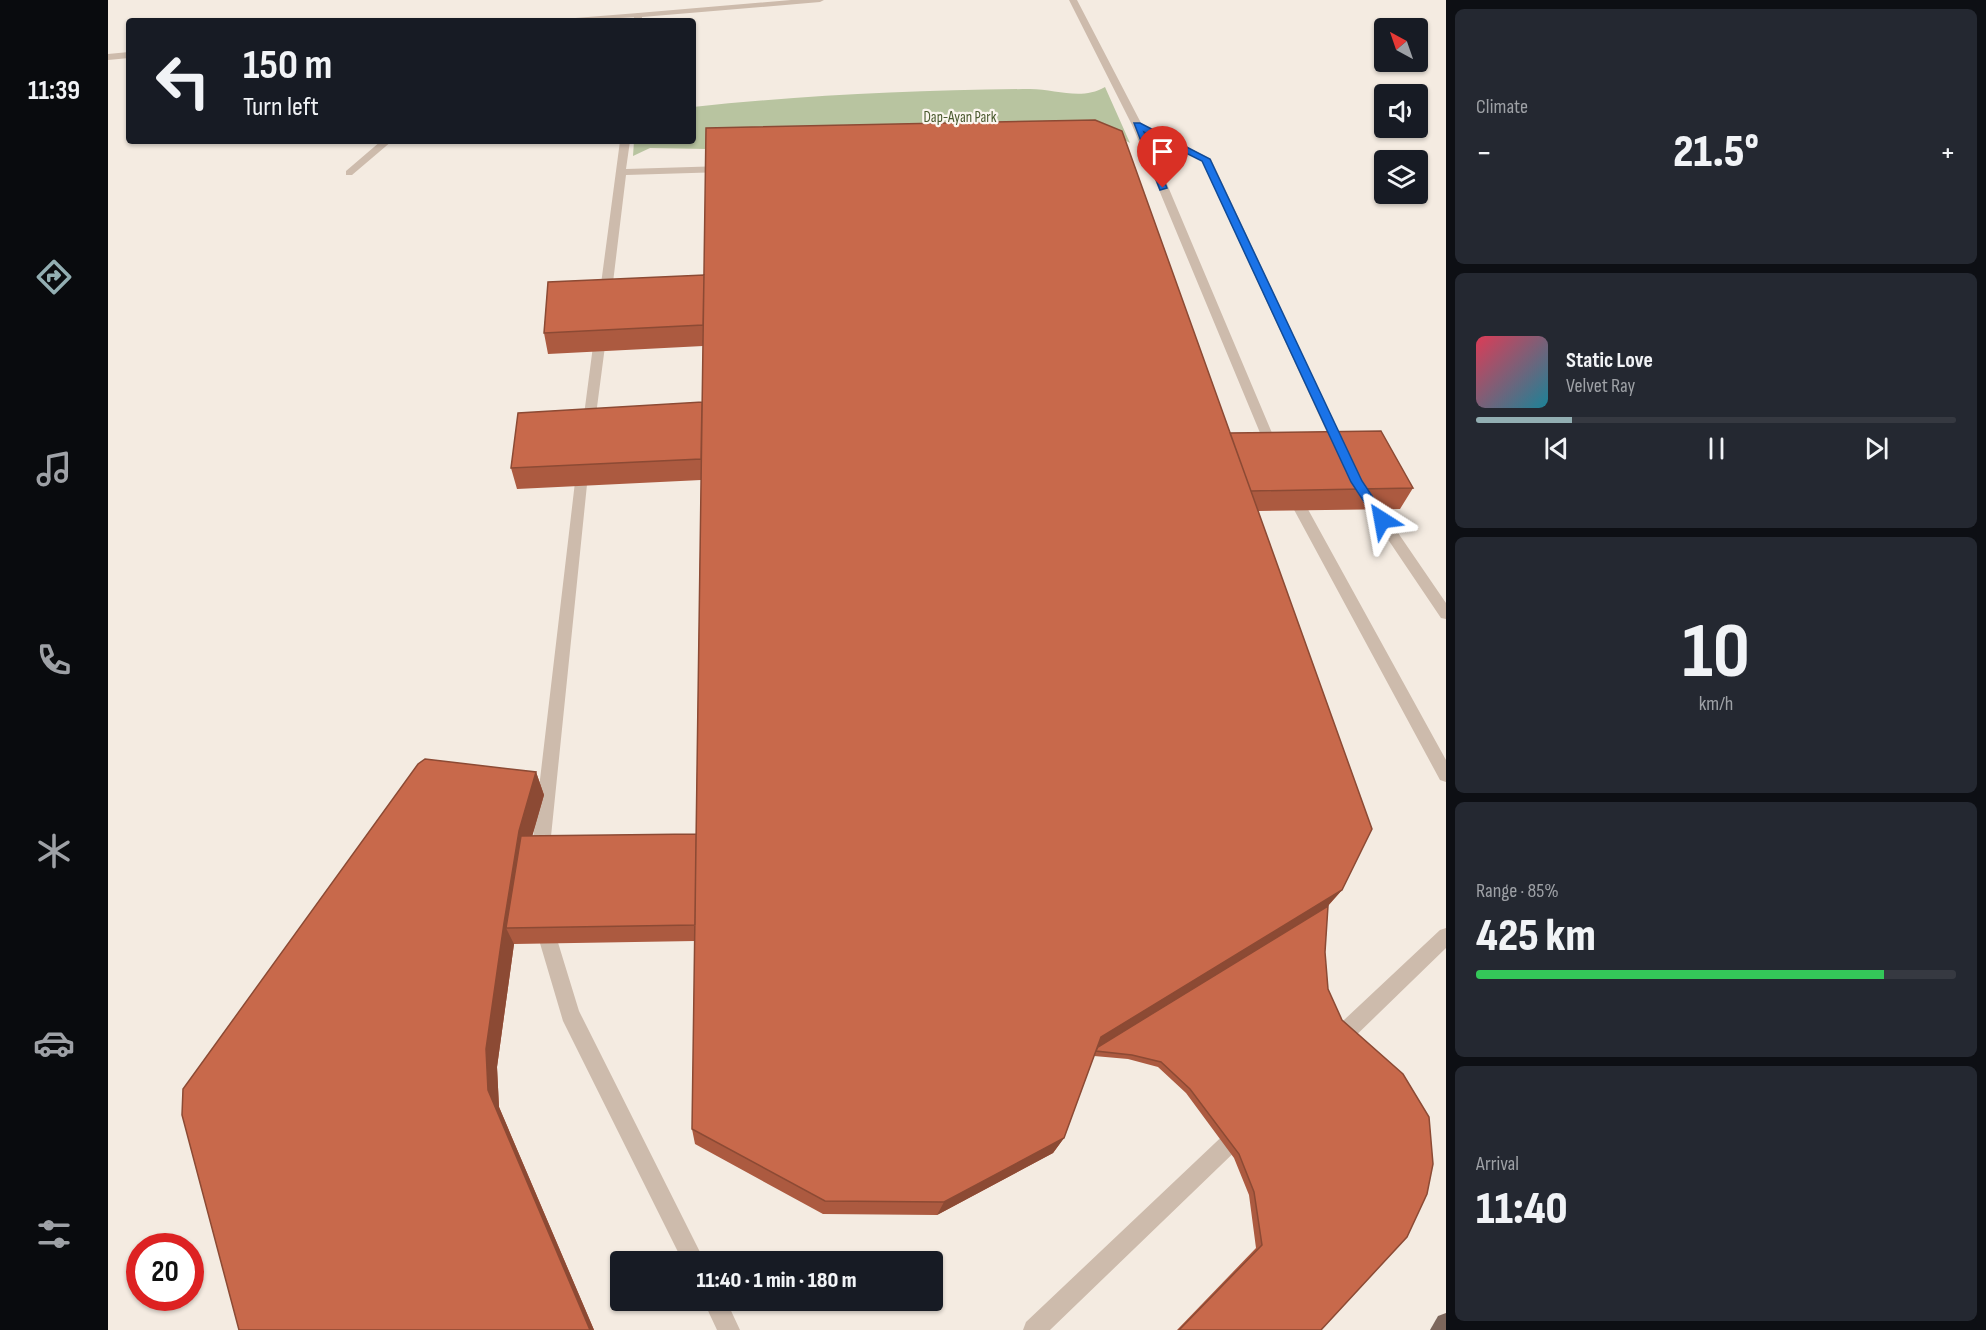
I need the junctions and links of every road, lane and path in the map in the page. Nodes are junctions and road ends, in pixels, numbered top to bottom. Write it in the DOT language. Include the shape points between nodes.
graph roads {
  1 [pos="820,0"];
  2 [pos="1073,0"];
  3 [pos="638,18"];
  4 [pos="126,55"];
  5 [pos="108,57"];
  6 [pos="1137,125"];
  7 [pos="383,144"];
  8 [pos="625,144"];
  9 [pos="732,166"];
  10 [pos="622,169"];
  11 [pos="349,173"];
  12 [pos="1277,460"];
  13 [pos="1347,461"];
  14 [pos="1286,481"];
  15 [pos="1357,482"];
  16 [pos="1446,614"];
  17 [pos="1444,766"];
  18 [pos="538,875"];
  19 [pos="539,909"];
  20 [pos="1446,936"];
  21 [pos="1317,1059"];
  22 [pos="1257,1117"];
  23 [pos="689,1251"];
  24 [pos="720,1311"];
  25 [pos="1446,1324"];
  26 [pos="729,1330"];
  27 [pos="1034,1330"];
  28 [pos="1441,1330"];
  1 -- 3 [label="street"];
  2 -- 6 [label="street"];
  4 -- 5 [label="street"];
  6 -- 12 [label="street"];
  6 -- 13 [label="street" via="1206,159"];
  7 -- 11 [label="street"];
  8 -- 10 [label="street"];
  9 -- 10 [label="street"];
  10 -- 18 [label="street" via="586,446"];
  14 -- 17 [label="street"];
  15 -- 16 [label="street"];
  19 -- 23 [label="street" via="570,1014"];
  20 -- 21 [label="street"];
  22 -- 27 [label="street"];
  24 -- 26 [label="street"];
  25 -- 28 [label="main road"];
}
